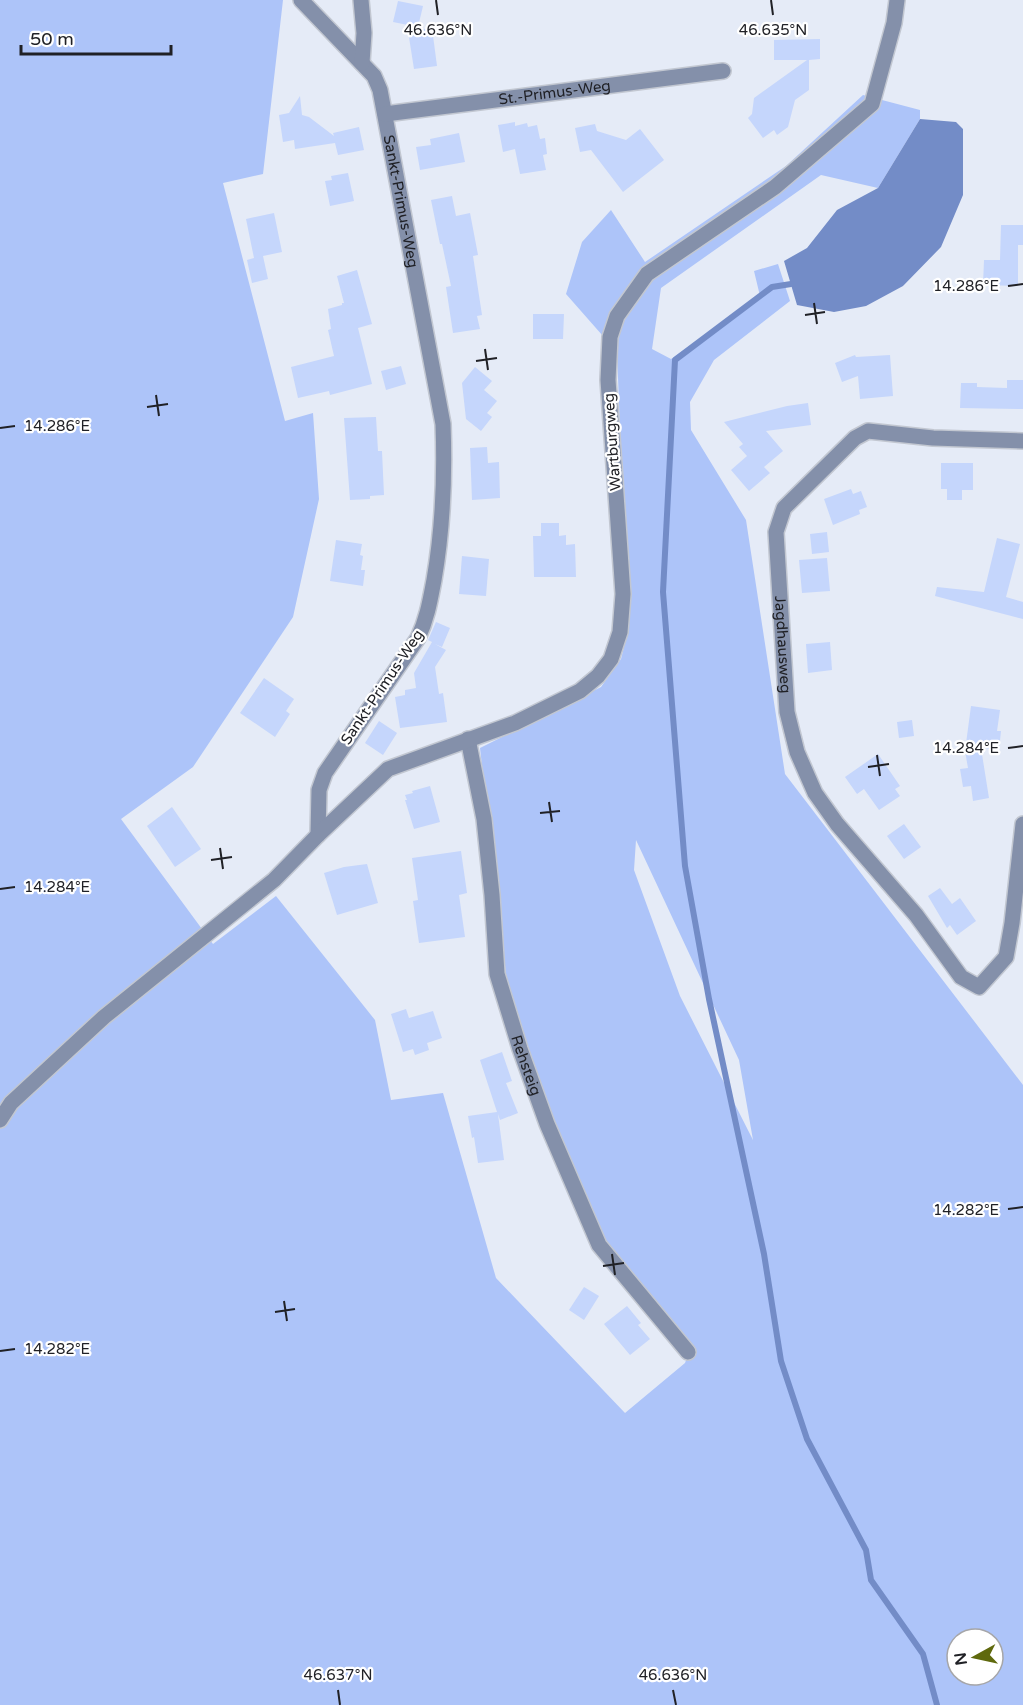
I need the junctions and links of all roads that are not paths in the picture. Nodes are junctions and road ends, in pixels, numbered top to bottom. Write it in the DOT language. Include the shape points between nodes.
graph roads {
  1 [pos="301,0"];
  2 [pos="361,0"];
  3 [pos="897,0"];
  4 [pos="362,63"];
  5 [pos="723,71"];
  6 [pos="385,114"];
  7 [pos="1023,441"];
  8 [pos="468,739"];
  9 [pos="1023,824"];
  10 [pos="318,835"];
  11 [pos="0,1120"];
  12 [pos="688,1352"];
  1 -- 4 [label="street, Sankt-Primus-Weg"];
  2 -- 4 [label="street"];
  3 -- 8 [label="street, Wartburgweg" via="872,104 775,187 647,274 617,316 610,337 608,380 623,594 620,632 611,659 580,691 515,723"];
  4 -- 6 [label="street, Sankt-Primus-Weg" via="374,76"];
  5 -- 6 [label="street, St.-Primus-Weg"];
  6 -- 10 [label="street, Sankt-Primus-Weg" via="443,424 442,516 426,621 325,773 319,789"];
  7 -- 9 [label="street, Jagdhausweg" via="933,438 868,430 784,508 776,532 787,712 797,752 815,793 916,915 961,977 979,987 1006,957"];
  8 -- 10 [label="street, Wartburgweg" via="388,769"];
  8 -- 12 [label="street, Rehsteig" via="484,819 498,974 520,1049 598,1245"];
  10 -- 11 [label="street" via="266,887 104,1017 11,1103"];
}
